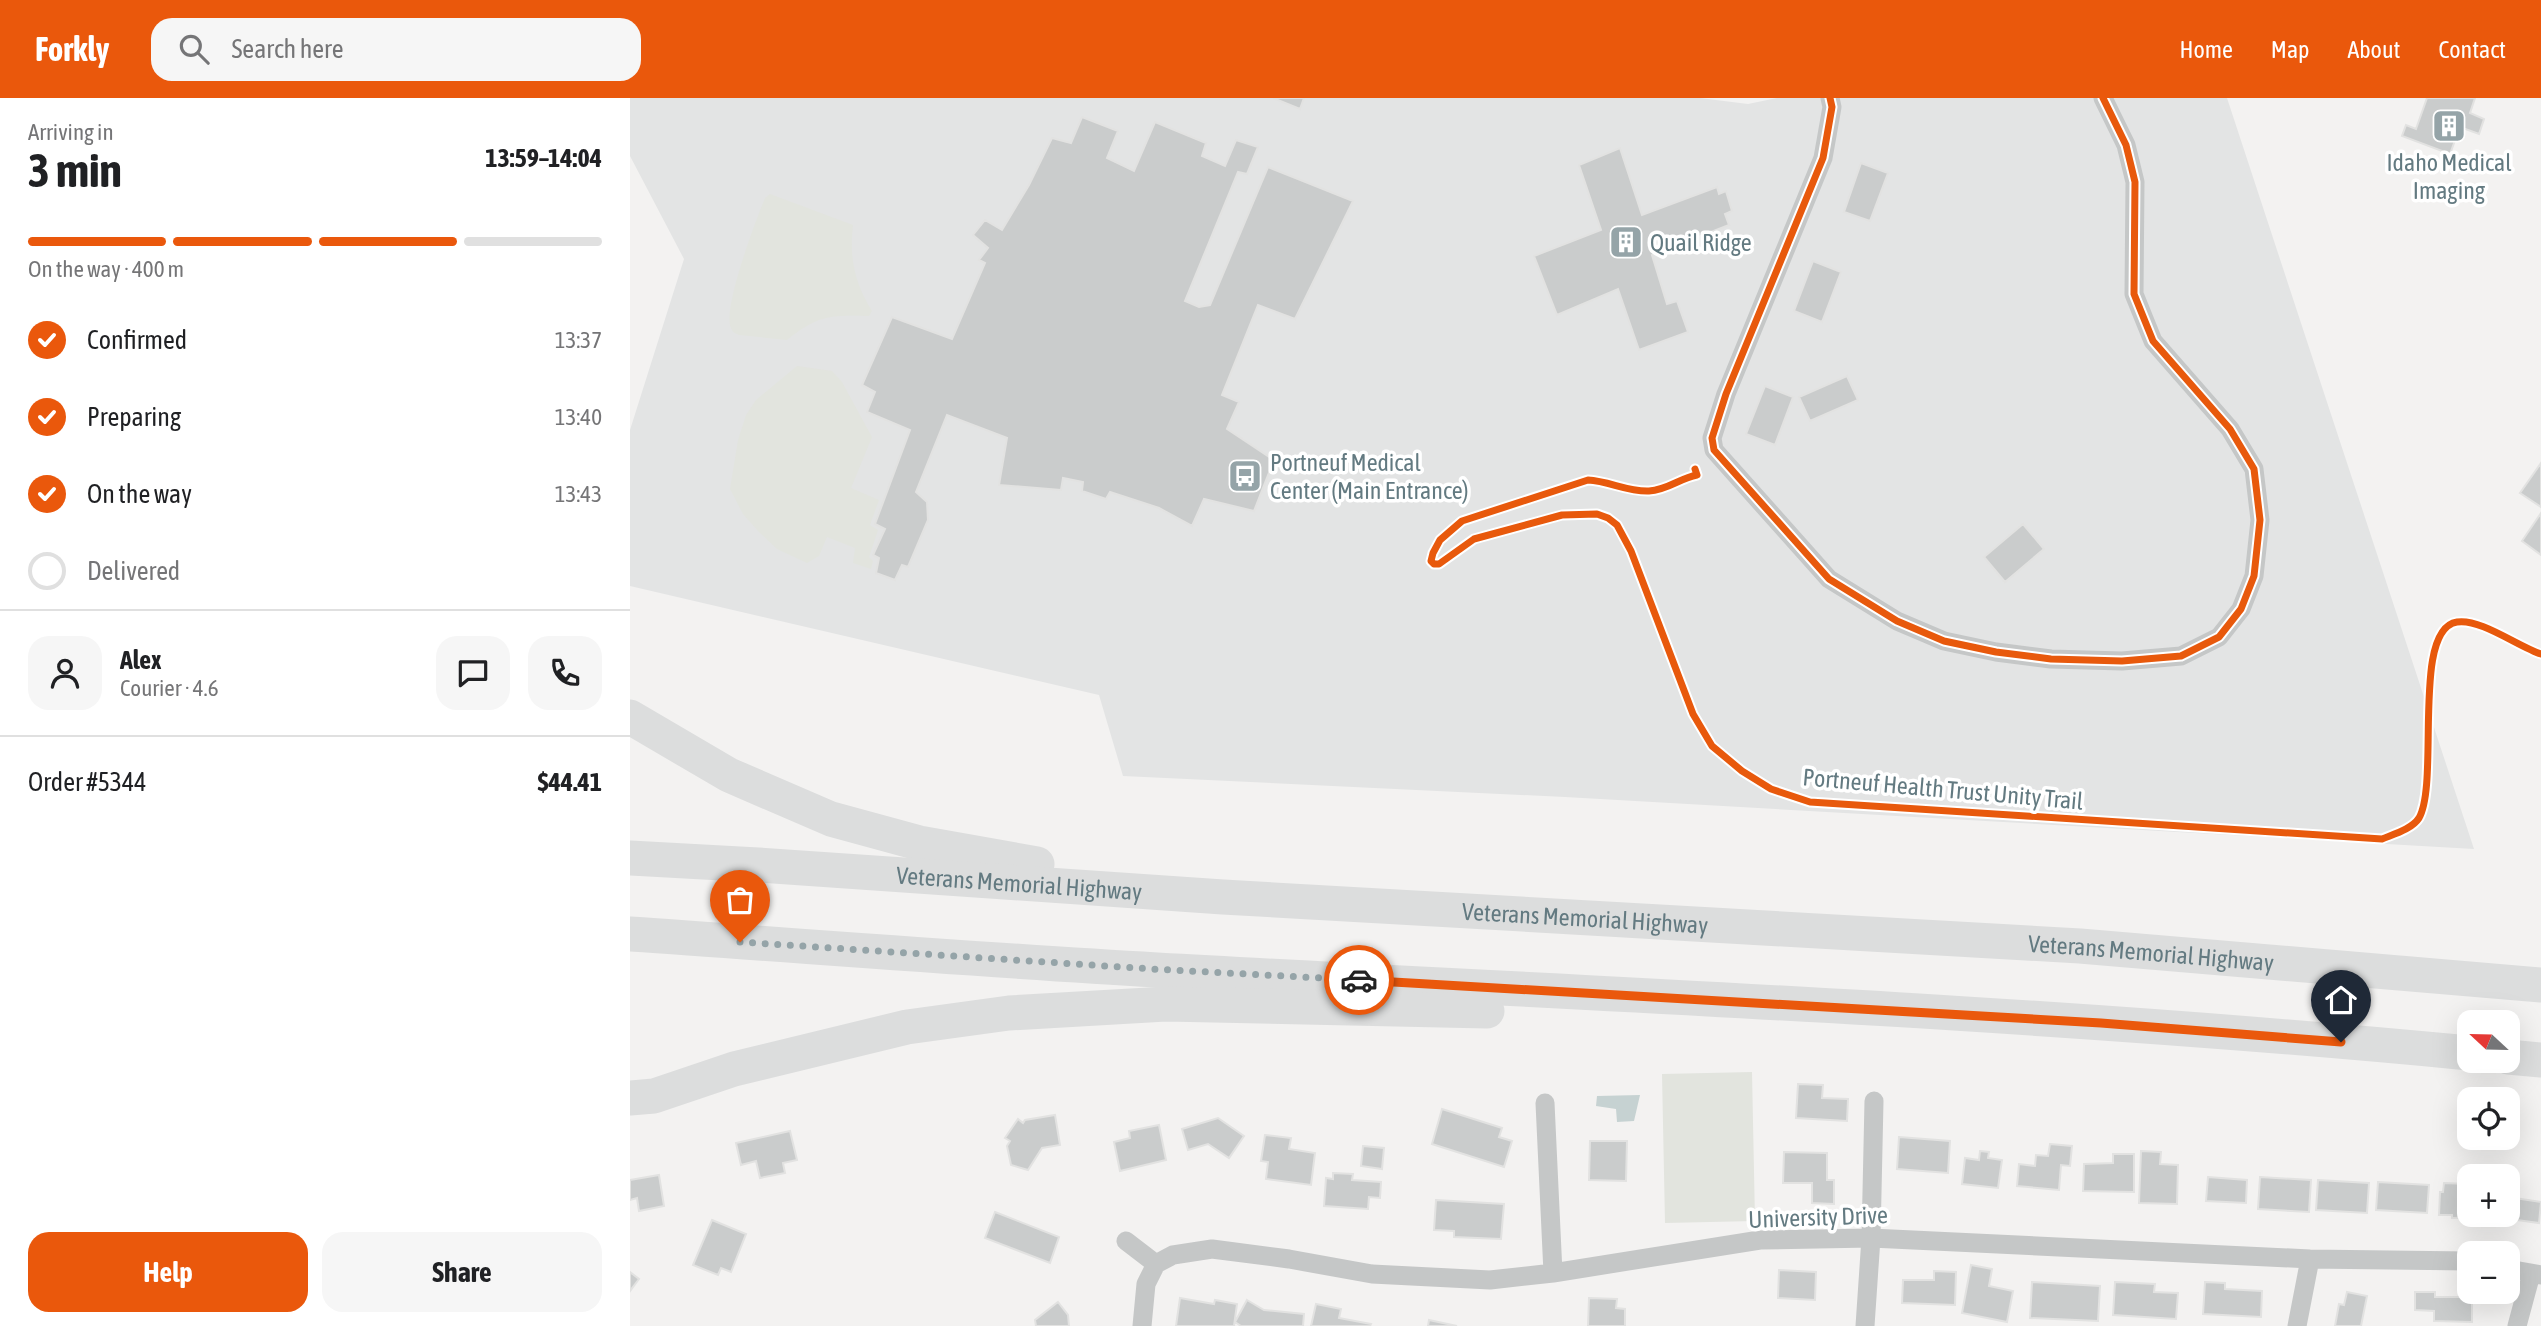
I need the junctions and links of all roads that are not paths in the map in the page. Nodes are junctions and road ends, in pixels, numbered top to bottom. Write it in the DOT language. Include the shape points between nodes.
graph roads {
  1 [pos="1829,98"];
  2 [pos="2103,98"];
  3 [pos="630,717"];
  4 [pos="630,858"];
  5 [pos="1223,897"];
  6 [pos="630,934"];
  7 [pos="2541,985"];
  8 [pos="1800,1004"];
  9 [pos="2457,1052"];
  10 [pos="2520,1058"];
  11 [pos="2541,1060"];
  12 [pos="638,1099"];
  13 [pos="1874,1101"];
  14 [pos="1545,1103"];
  15 [pos="1871,1238"];
  16 [pos="1126,1241"];
  17 [pos="2310,1259"];
  18 [pos="2457,1261"];
  19 [pos="1156,1264"];
  20 [pos="1553,1273"];
  21 [pos="2536,1274"];
  22 [pos="1142,1326"];
  23 [pos="1865,1326"];
  24 [pos="2297,1326"];
  25 [pos="2517,1326"];
  1 -- 2 [label="street" via="1832,107 1823,158 1726,394 1712,438 1714,450 1829,579 1897,621 1944,641 2051,659 2122,661 2181,656 2219,637 2241,609 2254,576 2260,520 2254,469 2230,429 2153,341 2134,293 2135,182 2126,145"];
  3 -- 5 [label="highway" via="729,775 831,819 919,843"];
  4 -- 5 [label="highway, Veterans Memorial Highway"];
  5 -- 7 [label="highway, Veterans Memorial Highway" via="2080,946"];
  6 -- 8 [label="highway" via="1152,969"];
  8 -- 9 [label="highway"];
  8 -- 12 [label="highway" via="1760,1018 1166,1004 1009,1013 907,1027 734,1069"];
  10 -- 11 [label="highway"];
  13 -- 15 [label="street"];
  14 -- 20 [label="street"];
  15 -- 17 [label="street, University Drive"];
  15 -- 20 [label="street, University Drive" via="1760,1240"];
  15 -- 23 [label="street"];
  16 -- 19 [label="street"];
  17 -- 18 [label="street, University Drive"];
  17 -- 24 [label="street"];
  19 -- 20 [label="street, University Drive" via="1173,1255 1212,1249 1372,1274 1490,1280"];
  19 -- 22 [label="street" via="1146,1284"];
  21 -- 25 [label="street"];
}
